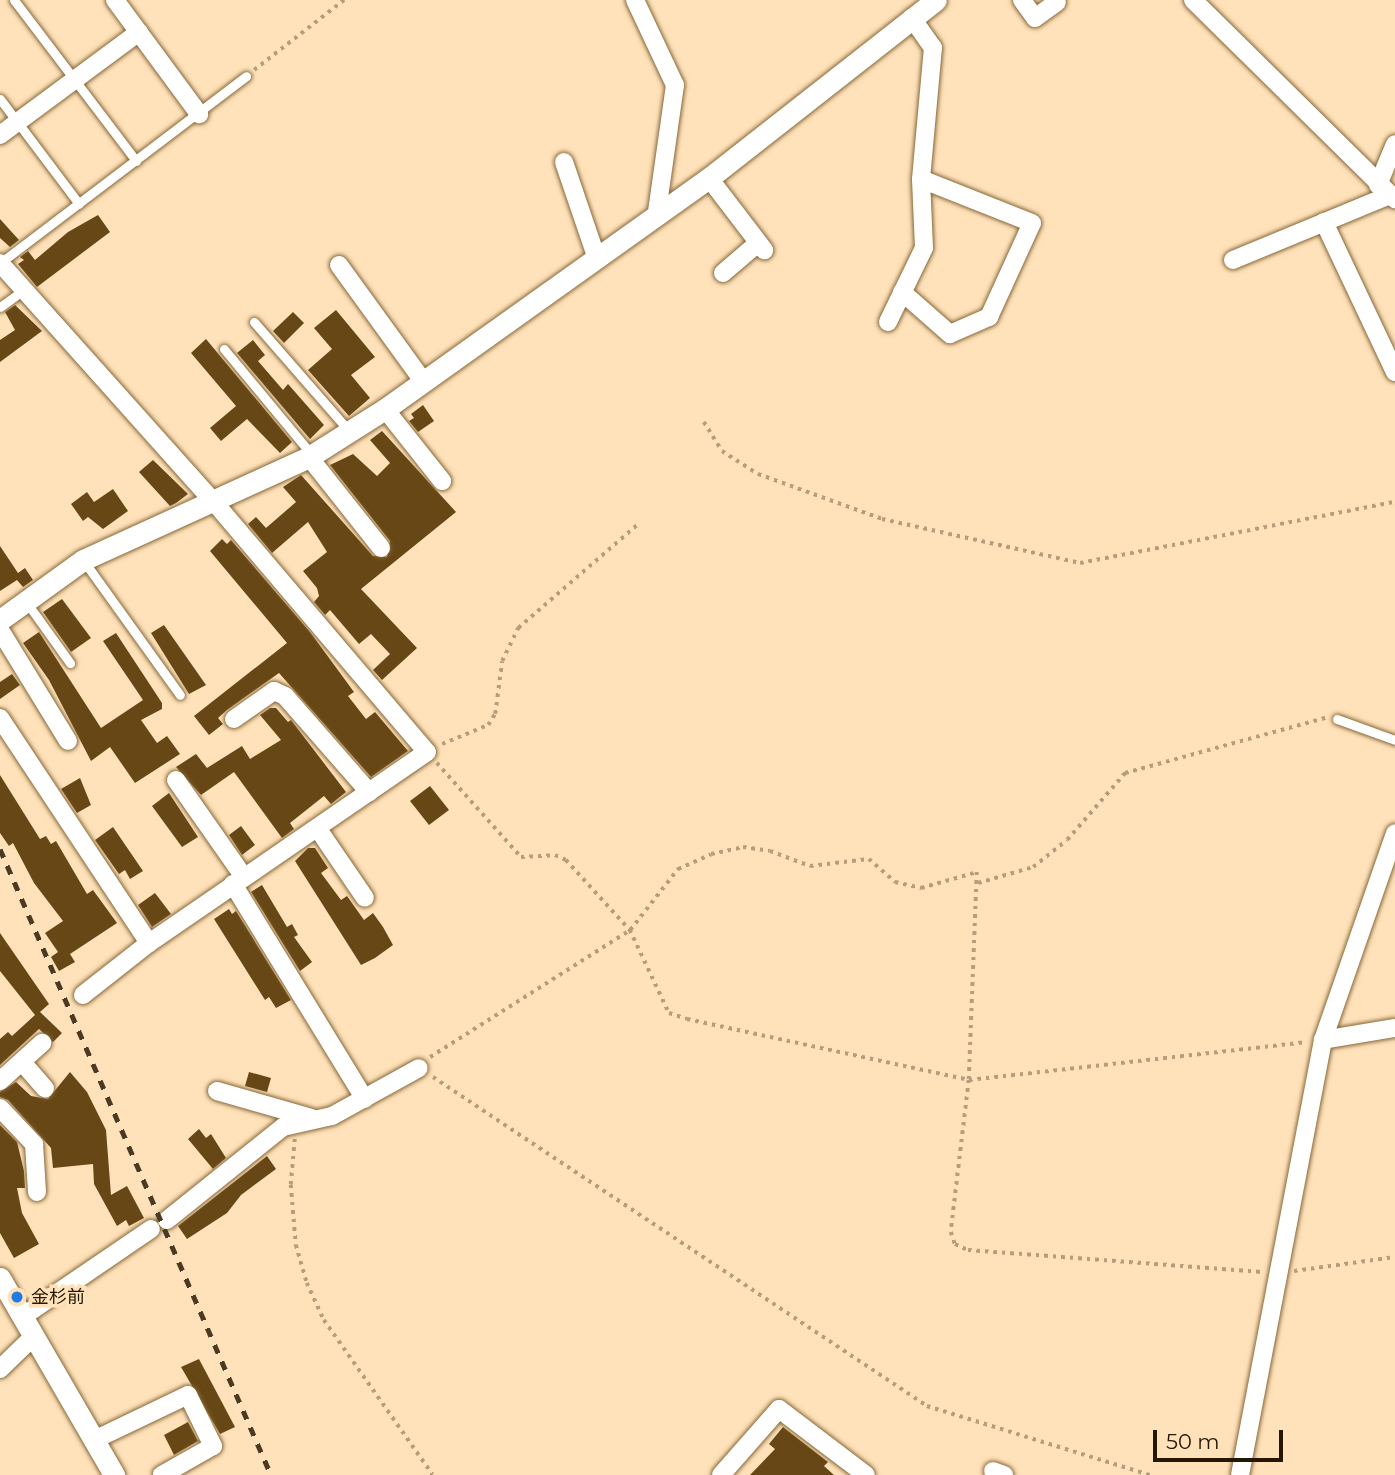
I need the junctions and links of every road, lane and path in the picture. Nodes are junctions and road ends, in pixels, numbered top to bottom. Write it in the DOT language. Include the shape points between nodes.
graph roads {
  1 [pos="14,0"];
  2 [pos="115,0"];
  3 [pos="344,0"];
  4 [pos="635,0"];
  5 [pos="936,0"];
  6 [pos="1022,0"];
  7 [pos="1193,0"];
  8 [pos="1058,2"];
  9 [pos="912,18"];
  10 [pos="139,32"];
  11 [pos="246,76"];
  12 [pos="75,80"];
  13 [pos="0,99"];
  14 [pos="199,114"];
  15 [pos="17,122"];
  16 [pos="0,135"];
  17 [pos="1395,144"];
  18 [pos="136,161"];
  19 [pos="564,162"];
  20 [pos="709,178"];
  21 [pos="921,178"];
  22 [pos="1388,193"];
  23 [pos="79,204"];
  24 [pos="657,211"];
  25 [pos="1324,222"];
  26 [pos="596,256"];
  27 [pos="1233,260"];
  28 [pos="0,263"];
  29 [pos="339,265"];
  30 [pos="723,273"];
  31 [pos="23,289"];
  32 [pos="902,292"];
  33 [pos="0,307"];
  34 [pos="254,322"];
  35 [pos="888,322"];
  36 [pos="224,349"];
  37 [pos="1395,372"];
  38 [pos="424,381"];
  39 [pos="385,409"];
  40 [pos="704,422"];
  41 [pos="349,432"];
  42 [pos="310,456"];
  43 [pos="442,481"];
  44 [pos="214,502"];
  45 [pos="1395,502"];
  46 [pos="637,525"];
  47 [pos="381,548"];
  48 [pos="83,559"];
  49 [pos="26,601"];
  50 [pos="0,620"];
  51 [pos="0,630"];
  52 [pos="70,663"];
  53 [pos="180,695"];
  54 [pos="0,718"];
  55 [pos="234,719"];
  56 [pos="1337,719"];
  57 [pos="1395,740"];
  58 [pos="68,741"];
  59 [pos="426,752"];
  60 [pos="176,780"];
  61 [pos="369,792"];
  62 [pos="318,829"];
  63 [pos="1395,833"];
  64 [pos="239,881"];
  65 [pos="978,883"];
  66 [pos="365,898"];
  67 [pos="630,930"];
  68 [pos="149,943"];
  69 [pos="83,995"];
  70 [pos="1395,1028"];
  71 [pos="1324,1040"];
  72 [pos="41,1043"];
  73 [pos="22,1062"];
  74 [pos="419,1068"];
  75 [pos="969,1080"];
  76 [pos="0,1081"];
  77 [pos="45,1088"];
  78 [pos="217,1091"];
  79 [pos="365,1099"];
  80 [pos="0,1108"];
  81 [pos="305,1120"];
  82 [pos="37,1192"];
  83 [pos="1395,1257"];
  84 [pos="1279,1273"];
  85 [pos="0,1278"];
  86 [pos="22,1317"];
  87 [pos="34,1336"];
  88 [pos="0,1369"];
  89 [pos="94,1440"];
  90 [pos="843,1469"];
  91 [pos="114,1475"];
  92 [pos="162,1475"];
  93 [pos="433,1475"];
  94 [pos="721,1475"];
  95 [pos="866,1475"];
  96 [pos="1150,1475"];
  97 [pos="1240,1475"];
  1 -- 12 [label="lane"];
  2 -- 10 [label="street"];
  3 -- 11 [label="path"];
  4 -- 24 [label="street" via="676,85"];
  5 -- 9 [label="street"];
  6 -- 8 [label="street" via="1035,18"];
  7 -- 22 [label="street"];
  9 -- 20 [label="street"];
  9 -- 21 [label="street" via="933,48"];
  10 -- 12 [label="street"];
  10 -- 14 [label="street"];
  11 -- 14 [label="lane"];
  12 -- 15 [label="street"];
  12 -- 18 [label="lane"];
  13 -- 15 [label="lane"];
  14 -- 18 [label="lane"];
  15 -- 16 [label="street"];
  15 -- 23 [label="lane"];
  17 -- 22 [label="street"];
  18 -- 23 [label="lane"];
  19 -- 26 [label="street"];
  20 -- 24 [label="street"];
  20 -- 30 [label="street" via="761,247"];
  21 -- 32 [label="street" via="924,248"];
  21 -- 32 [label="street" via="1032,223 989,317 950,334"];
  22 -- 25 [label="street"];
  23 -- 28 [label="lane"];
  24 -- 26 [label="street"];
  25 -- 27 [label="street"];
  25 -- 37 [label="street"];
  26 -- 38 [label="street"];
  28 -- 31 [label="street"];
  29 -- 38 [label="street"];
  31 -- 33 [label="lane"];
  31 -- 44 [label="street"];
  32 -- 35 [label="street"];
  34 -- 41 [label="lane"];
  36 -- 42 [label="lane"];
  38 -- 39 [label="street"];
  39 -- 41 [label="street"];
  39 -- 43 [label="street"];
  40 -- 45 [label="path" via="722,451 758,474 882,519 1080,563"];
  41 -- 42 [label="street"];
  42 -- 44 [label="street"];
  42 -- 47 [label="street"];
  44 -- 48 [label="street"];
  44 -- 59 [label="street"];
  46 -- 59 [label="path" via="519,628 502,661 495,715 488,725"];
  48 -- 49 [label="street"];
  48 -- 53 [label="lane"];
  49 -- 50 [label="street"];
  49 -- 52 [label="lane"];
  51 -- 58 [label="street"];
  54 -- 68 [label="street"];
  55 -- 61 [label="street" via="274,691 285,696"];
  56 -- 57 [label="lane"];
  56 -- 65 [label="path" via="1322,716 1125,773 1067,840 1033,867"];
  59 -- 61 [label="street"];
  59 -- 67 [label="path" via="521,857 555,855 566,860"];
  60 -- 64 [label="street"];
  61 -- 62 [label="street"];
  62 -- 64 [label="street"];
  62 -- 66 [label="street"];
  63 -- 71 [label="street"];
  64 -- 68 [label="street"];
  64 -- 79 [label="street"];
  65 -- 67 [label="path" via="977,872 921,888 895,882 869,859 810,866 770,851 743,847 678,869"];
  65 -- 75 [label="path"];
  67 -- 74 [label="path" via="435,1052"];
  67 -- 75 [label="path" via="669,1013"];
  68 -- 69 [label="street"];
  70 -- 71 [label="street"];
  71 -- 75 [label="path"];
  71 -- 84 [label="street"];
  72 -- 73 [label="street"];
  73 -- 76 [label="street"];
  73 -- 77 [label="street"];
  74 -- 79 [label="street"];
  74 -- 96 [label="path" via="927,1406"];
  75 -- 84 [label="path" via="951,1232 955,1244 968,1250"];
  78 -- 81 [label="street"];
  79 -- 81 [label="street" via="332,1116"];
  80 -- 82 [label="street" via="34,1144"];
  81 -- 86 [label="street"];
  81 -- 93 [label="path" via="291,1185 296,1245 307,1283 352,1363"];
  83 -- 84 [label="path"];
  84 -- 97 [label="street"];
  85 -- 86 [label="street"];
  86 -- 87 [label="street"];
  87 -- 88 [label="street"];
  87 -- 89 [label="street"];
  89 -- 91 [label="street"];
  89 -- 92 [label="street" via="188,1395 213,1446"];
  90 -- 94 [label="street" via="779,1409"];
  90 -- 95 [label="street"];
}
